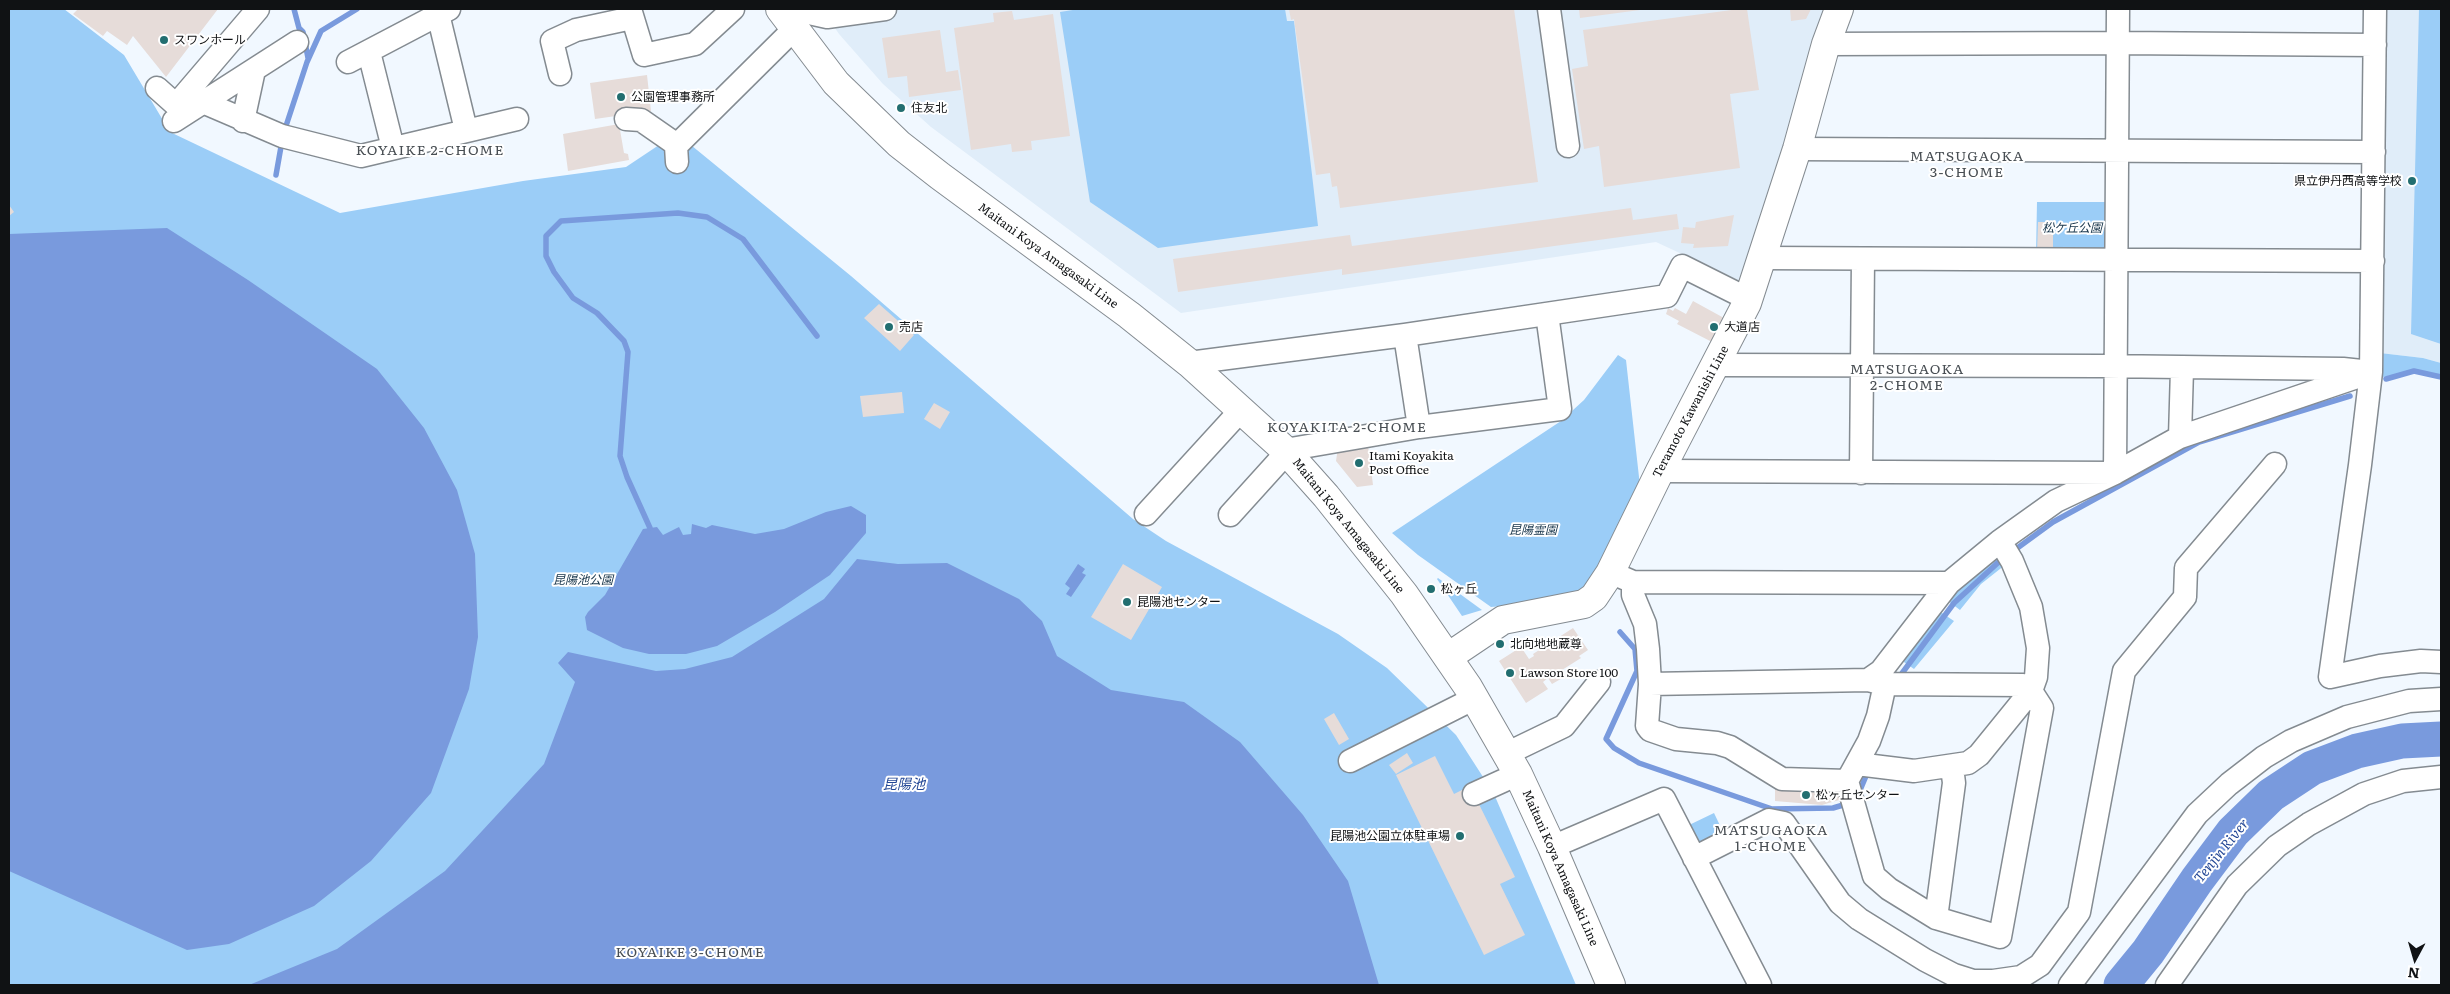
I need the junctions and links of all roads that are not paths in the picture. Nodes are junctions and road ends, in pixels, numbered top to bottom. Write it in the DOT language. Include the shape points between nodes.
graph roads {
  1 [pos="258,9"];
  2 [pos="733,9"];
  3 [pos="885,9"];
  4 [pos="1549,9"];
  5 [pos="1839,9"];
  6 [pos="2118,9"];
  7 [pos="2375,9"];
  8 [pos="444,12"];
  9 [pos="631,13"];
  10 [pos="788,15"];
  11 [pos="297,42"];
  12 [pos="2118,43"];
  13 [pos="1826,44"];
  14 [pos="2375,45"];
  15 [pos="369,52"];
  16 [pos="348,62"];
  17 [pos="254,70"];
  18 [pos="560,74"];
  19 [pos="157,88"];
  20 [pos="205,103"];
  21 [pos="517,119"];
  22 [pos="626,119"];
  23 [pos="174,121"];
  24 [pos="243,121"];
  25 [pos="466,130"];
  26 [pos="1568,146"];
  27 [pos="393,148"];
  28 [pos="1797,149"];
  29 [pos="2117,152"];
  30 [pos="2374,152"];
  31 [pos="1763,258"];
  32 [pos="1863,259"];
  33 [pos="2116,260"];
  34 [pos="2373,261"];
  35 [pos="1748,300"];
  36 [pos="1547,314"];
  37 [pos="1405,335"];
  38 [pos="1189,363"];
  39 [pos="1716,365"];
  40 [pos="1862,365"];
  41 [pos="2115,368"];
  42 [pos="2182,368"];
  43 [pos="2371,372"];
  44 [pos="1242,409"];
  45 [pos="1419,427"];
  46 [pos="2180,437"];
  47 [pos="1286,451"];
  48 [pos="1660,471"];
  49 [pos="1861,473"];
  50 [pos="2115,473"];
  51 [pos="2272,476"];
  52 [pos="1146,514"];
  53 [pos="1230,515"];
  54 [pos="2000,541"];
  55 [pos="1622,578"];
  56 [pos="1949,583"];
  57 [pos="1448,657"];
  58 [pos="2441,662"];
  59 [pos="1599,682"];
  60 [pos="1876,682"];
  61 [pos="1650,684"];
  62 [pos="2031,691"];
  63 [pos="1474,698"];
  64 [pos="2441,698"];
  65 [pos="1350,761"];
  66 [pos="1512,764"];
  67 [pos="1952,767"];
  68 [pos="1852,772"];
  69 [pos="2441,777"];
  70 [pos="1474,794"];
  71 [pos="1552,847"];
  72 [pos="1694,858"];
  73 [pos="1936,918"];
  74 [pos="1971,983"];
  75 [pos="1611,985"];
  76 [pos="1760,985"];
  77 [pos="2070,985"];
  78 [pos="2167,985"];
  1 -- 19 [label="street" via="176,105"];
  2 -- 9 [label="street" via="695,44 644,55"];
  3 -- 10 [label="street" via="828,17"];
  4 -- 26 [label="street"];
  5 -- 13 [label="main road, Teramoto Kawanishi Line"];
  6 -- 12 [label="street"];
  7 -- 14 [label="street"];
  8 -- 15 [label="street"];
  8 -- 25 [label="street"];
  9 -- 18 [label="street" via="546,43"];
  10 -- 22 [label="street" via="677,154 641,120"];
  10 -- 38 [label="main road, Maitani Koya Amagasaki Line" via="836,83 899,144"];
  11 -- 17 [label="street"];
  12 -- 13 [label="street"];
  12 -- 14 [label="street"];
  12 -- 29 [label="street"];
  13 -- 28 [label="main road, Teramoto Kawanishi Line"];
  14 -- 30 [label="street"];
  15 -- 16 [label="street"];
  15 -- 27 [label="street"];
  17 -- 20 [label="street"];
  17 -- 24 [label="street"];
  20 -- 23 [label="street"];
  20 -- 24 [label="street"];
  21 -- 25 [label="street"];
  24 -- 27 [label="street" via="282,136 361,156"];
  25 -- 27 [label="street"];
  28 -- 29 [label="street"];
  28 -- 31 [label="main road, Teramoto Kawanishi Line"];
  29 -- 30 [label="street"];
  29 -- 33 [label="street"];
  30 -- 34 [label="street"];
  31 -- 32 [label="street"];
  31 -- 35 [label="main road, Teramoto Kawanishi Line"];
  32 -- 33 [label="street"];
  32 -- 40 [label="street"];
  33 -- 34 [label="street"];
  33 -- 41 [label="street"];
  34 -- 43 [label="street"];
  35 -- 36 [label="street" via="1680,265 1667,296"];
  35 -- 39 [label="main road, Teramoto Kawanishi Line"];
  36 -- 37 [label="street"];
  36 -- 45 [label="street" via="1560,409"];
  37 -- 38 [label="street"];
  37 -- 45 [label="street"];
  38 -- 44 [label="main road, Maitani Koya Amagasaki Line"];
  39 -- 40 [label="street"];
  39 -- 48 [label="main road, Teramoto Kawanishi Line"];
  40 -- 41 [label="street"];
  40 -- 49 [label="street"];
  41 -- 42 [label="street"];
  41 -- 50 [label="street"];
  42 -- 43 [label="street"];
  42 -- 46 [label="street"];
  43 -- 46 [label="street"];
  43 -- 58 [label="street" via="2330,677 2421,660"];
  44 -- 47 [label="main road, Maitani Koya Amagasaki Line"];
  44 -- 52 [label="street"];
  45 -- 47 [label="street"];
  46 -- 50 [label="street"];
  47 -- 53 [label="street"];
  47 -- 57 [label="main road, Maitani Koya Amagasaki Line" via="1383,568"];
  48 -- 49 [label="street"];
  48 -- 55 [label="main road, Teramoto Kawanishi Line"];
  49 -- 50 [label="street"];
  50 -- 54 [label="street" via="2056,501"];
  51 -- 74 [label="street" via="2206,558 2186,568 2185,597 2166,632 2124,671 2078,912 2040,965 2021,977"];
  54 -- 56 [label="street"];
  54 -- 62 [label="street" via="2031,607 2038,648 2036,677"];
  55 -- 56 [label="street"];
  55 -- 57 [label="main road, Teramoto Kawanishi Line" via="1584,604 1502,620"];
  55 -- 61 [label="street" via="1633,595 1644,624"];
  56 -- 60 [label="street" via="1881,671"];
  57 -- 63 [label="main road, Maitani Koya Amagasaki Line"];
  59 -- 66 [label="street" via="1582,717 1564,726"];
  60 -- 61 [label="street"];
  60 -- 62 [label="street" via="2023,685"];
  60 -- 68 [label="street" via="1878,716"];
  61 -- 68 [label="street" via="1647,726 1650,730 1676,739 1730,747 1782,779"];
  62 -- 67 [label="street" via="1979,755 1968,763"];
  62 -- 73 [label="street" via="2042,708 2000,937"];
  63 -- 65 [label="street"];
  63 -- 66 [label="main road, Maitani Koya Amagasaki Line"];
  64 -- 77 [label="street" via="2409,701 2347,717 2291,740 2229,784 2197,814"];
  66 -- 70 [label="street"];
  66 -- 71 [label="main road, Maitani Koya Amagasaki Line"];
  67 -- 68 [label="street"];
  67 -- 73 [label="street" via="1954,783"];
  68 -- 73 [label="street" via="1874,876"];
  69 -- 78 [label="street" via="2403,781 2364,794 2277,846 2237,885"];
  71 -- 72 [label="street" via="1664,799"];
  71 -- 75 [label="main road, Maitani Koya Amagasaki Line"];
  72 -- 74 [label="street" via="1769,820 1784,823 1840,903 1859,919 1925,960"];
  72 -- 76 [label="street"];
}
